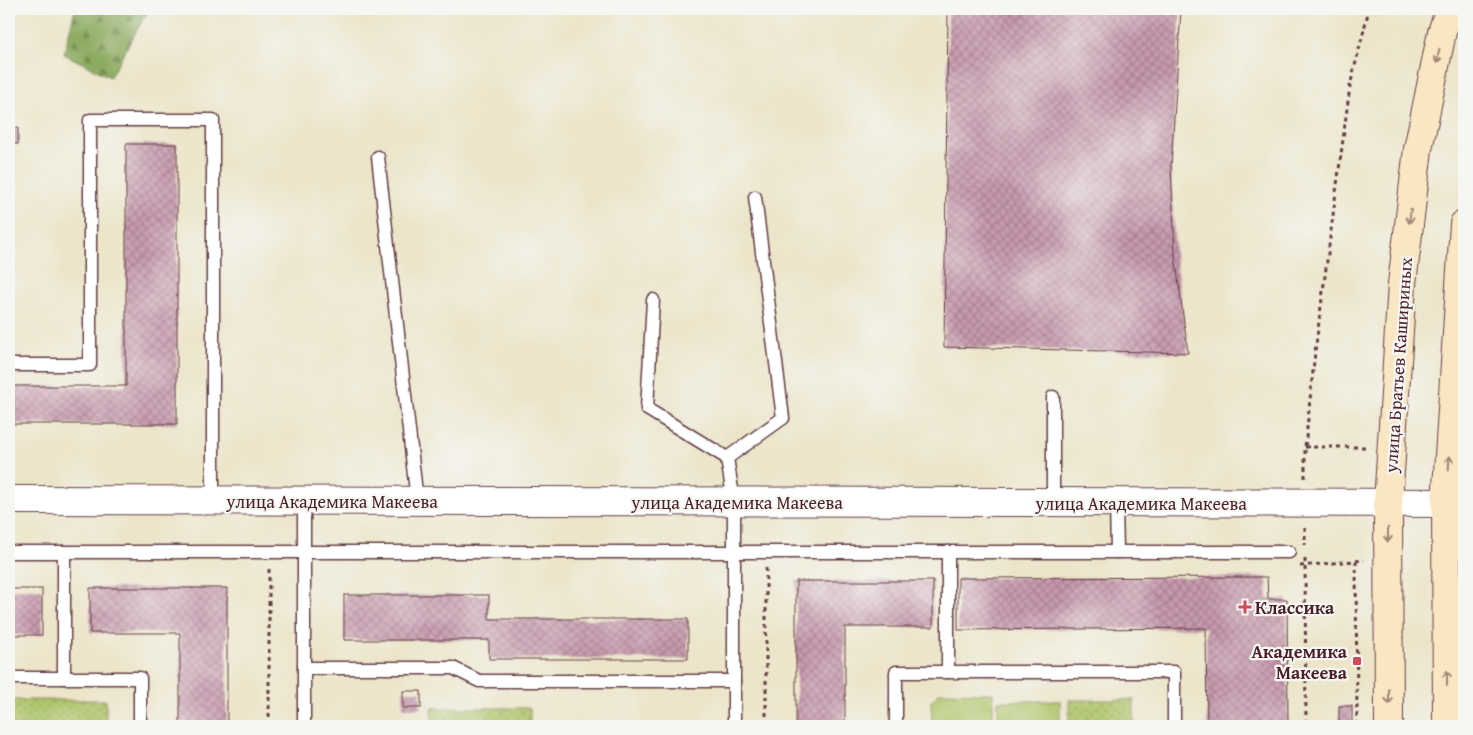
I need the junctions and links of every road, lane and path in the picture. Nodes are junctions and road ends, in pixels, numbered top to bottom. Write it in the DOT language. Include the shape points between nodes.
graph roads {
  1 [pos="1369,9"];
  2 [pos="1450,9"];
  3 [pos="378,157"];
  4 [pos="755,197"];
  5 [pos="1464,224"];
  6 [pos="654,300"];
  7 [pos="12,365"];
  8 [pos="1053,397"];
  9 [pos="727,458"];
  10 [pos="9,500"];
  11 [pos="213,501"];
  12 [pos="304,501"];
  13 [pos="417,501"];
  14 [pos="734,502"];
  15 [pos="1053,502"];
  16 [pos="1116,502"];
  17 [pos="1305,503"];
  18 [pos="1388,503"];
  19 [pos="1455,503"];
  20 [pos="1305,548"];
  21 [pos="9,552"];
  22 [pos="64,552"];
  23 [pos="269,552"];
  24 [pos="304,552"];
  25 [pos="734,552"];
  26 [pos="948,552"];
  27 [pos="1117,552"];
  28 [pos="1289,552"];
  29 [pos="1305,557"];
  30 [pos="1356,560"];
  31 [pos="775,566"];
  32 [pos="1296,566"];
  33 [pos="1305,566"];
  34 [pos="304,668"];
  35 [pos="948,672"];
  36 [pos="9,678"];
  37 [pos="64,678"];
  38 [pos="734,680"];
  39 [pos="140,726"];
  40 [pos="269,726"];
  41 [pos="304,726"];
  42 [pos="734,726"];
  43 [pos="766,726"];
  44 [pos="896,726"];
  45 [pos="1174,726"];
  46 [pos="1306,726"];
  47 [pos="1357,726"];
  48 [pos="1389,726"];
  49 [pos="1447,726"];
  1 -- 17 [label="path" via="1350,86 1316,342 1305,447"];
  2 -- 18 [label="main road, улица Братьев Кашириных, one-way" via="1442,32 1418,150 1402,284"];
  3 -- 13 [label="lane"];
  4 -- 9 [label="lane" via="783,418"];
  19 -- 5 [label="main road, one-way"];
  6 -- 9 [label="lane" via="647,409"];
  7 -- 11 [label="lane" via="90,365 90,120 213,120"];
  8 -- 15 [label="lane"];
  9 -- 14 [label="lane"];
  10 -- 11 [label="street, улица Академика Макеева"];
  11 -- 12 [label="street, улица Академика Макеева"];
  12 -- 13 [label="street, улица Академика Макеева"];
  12 -- 24 [label="lane"];
  13 -- 14 [label="street, улица Академика Макеева"];
  14 -- 15 [label="street, улица Академика Макеева"];
  14 -- 25 [label="lane"];
  15 -- 16 [label="street, улица Академика Макеева"];
  16 -- 17 [label="street, улица Академика Макеева"];
  16 -- 27 [label="lane"];
  17 -- 18 [label="street, улица Академика Макеева"];
  17 -- 20 [label="path"];
  18 -- 19 [label="street, улица Академика Макеева"];
  18 -- 48 [label="main road, улица Братьев Кашириных, one-way"];
  49 -- 19 [label="main road, one-way"];
  21 -- 22 [label="lane"];
  22 -- 23 [label="lane"];
  22 -- 37 [label="lane"];
  23 -- 24 [label="lane"];
  23 -- 40 [label="path"];
  24 -- 25 [label="lane"];
  24 -- 34 [label="lane"];
  25 -- 26 [label="lane"];
  25 -- 38 [label="lane"];
  26 -- 27 [label="lane"];
  26 -- 35 [label="lane"];
  27 -- 28 [label="lane"];
  29 -- 33 [label="path"];
  30 -- 47 [label="path"];
  31 -- 43 [label="path" via="766,566"];
  32 -- 33 [label="path"];
  33 -- 46 [label="path"];
  34 -- 38 [label="lane" via="453,668 479,680"];
  34 -- 41 [label="lane"];
  35 -- 44 [label="lane" via="896,672"];
  35 -- 45 [label="lane" via="1174,672"];
  36 -- 37 [label="lane"];
  37 -- 39 [label="lane" via="140,678"];
  38 -- 42 [label="lane"];
}
